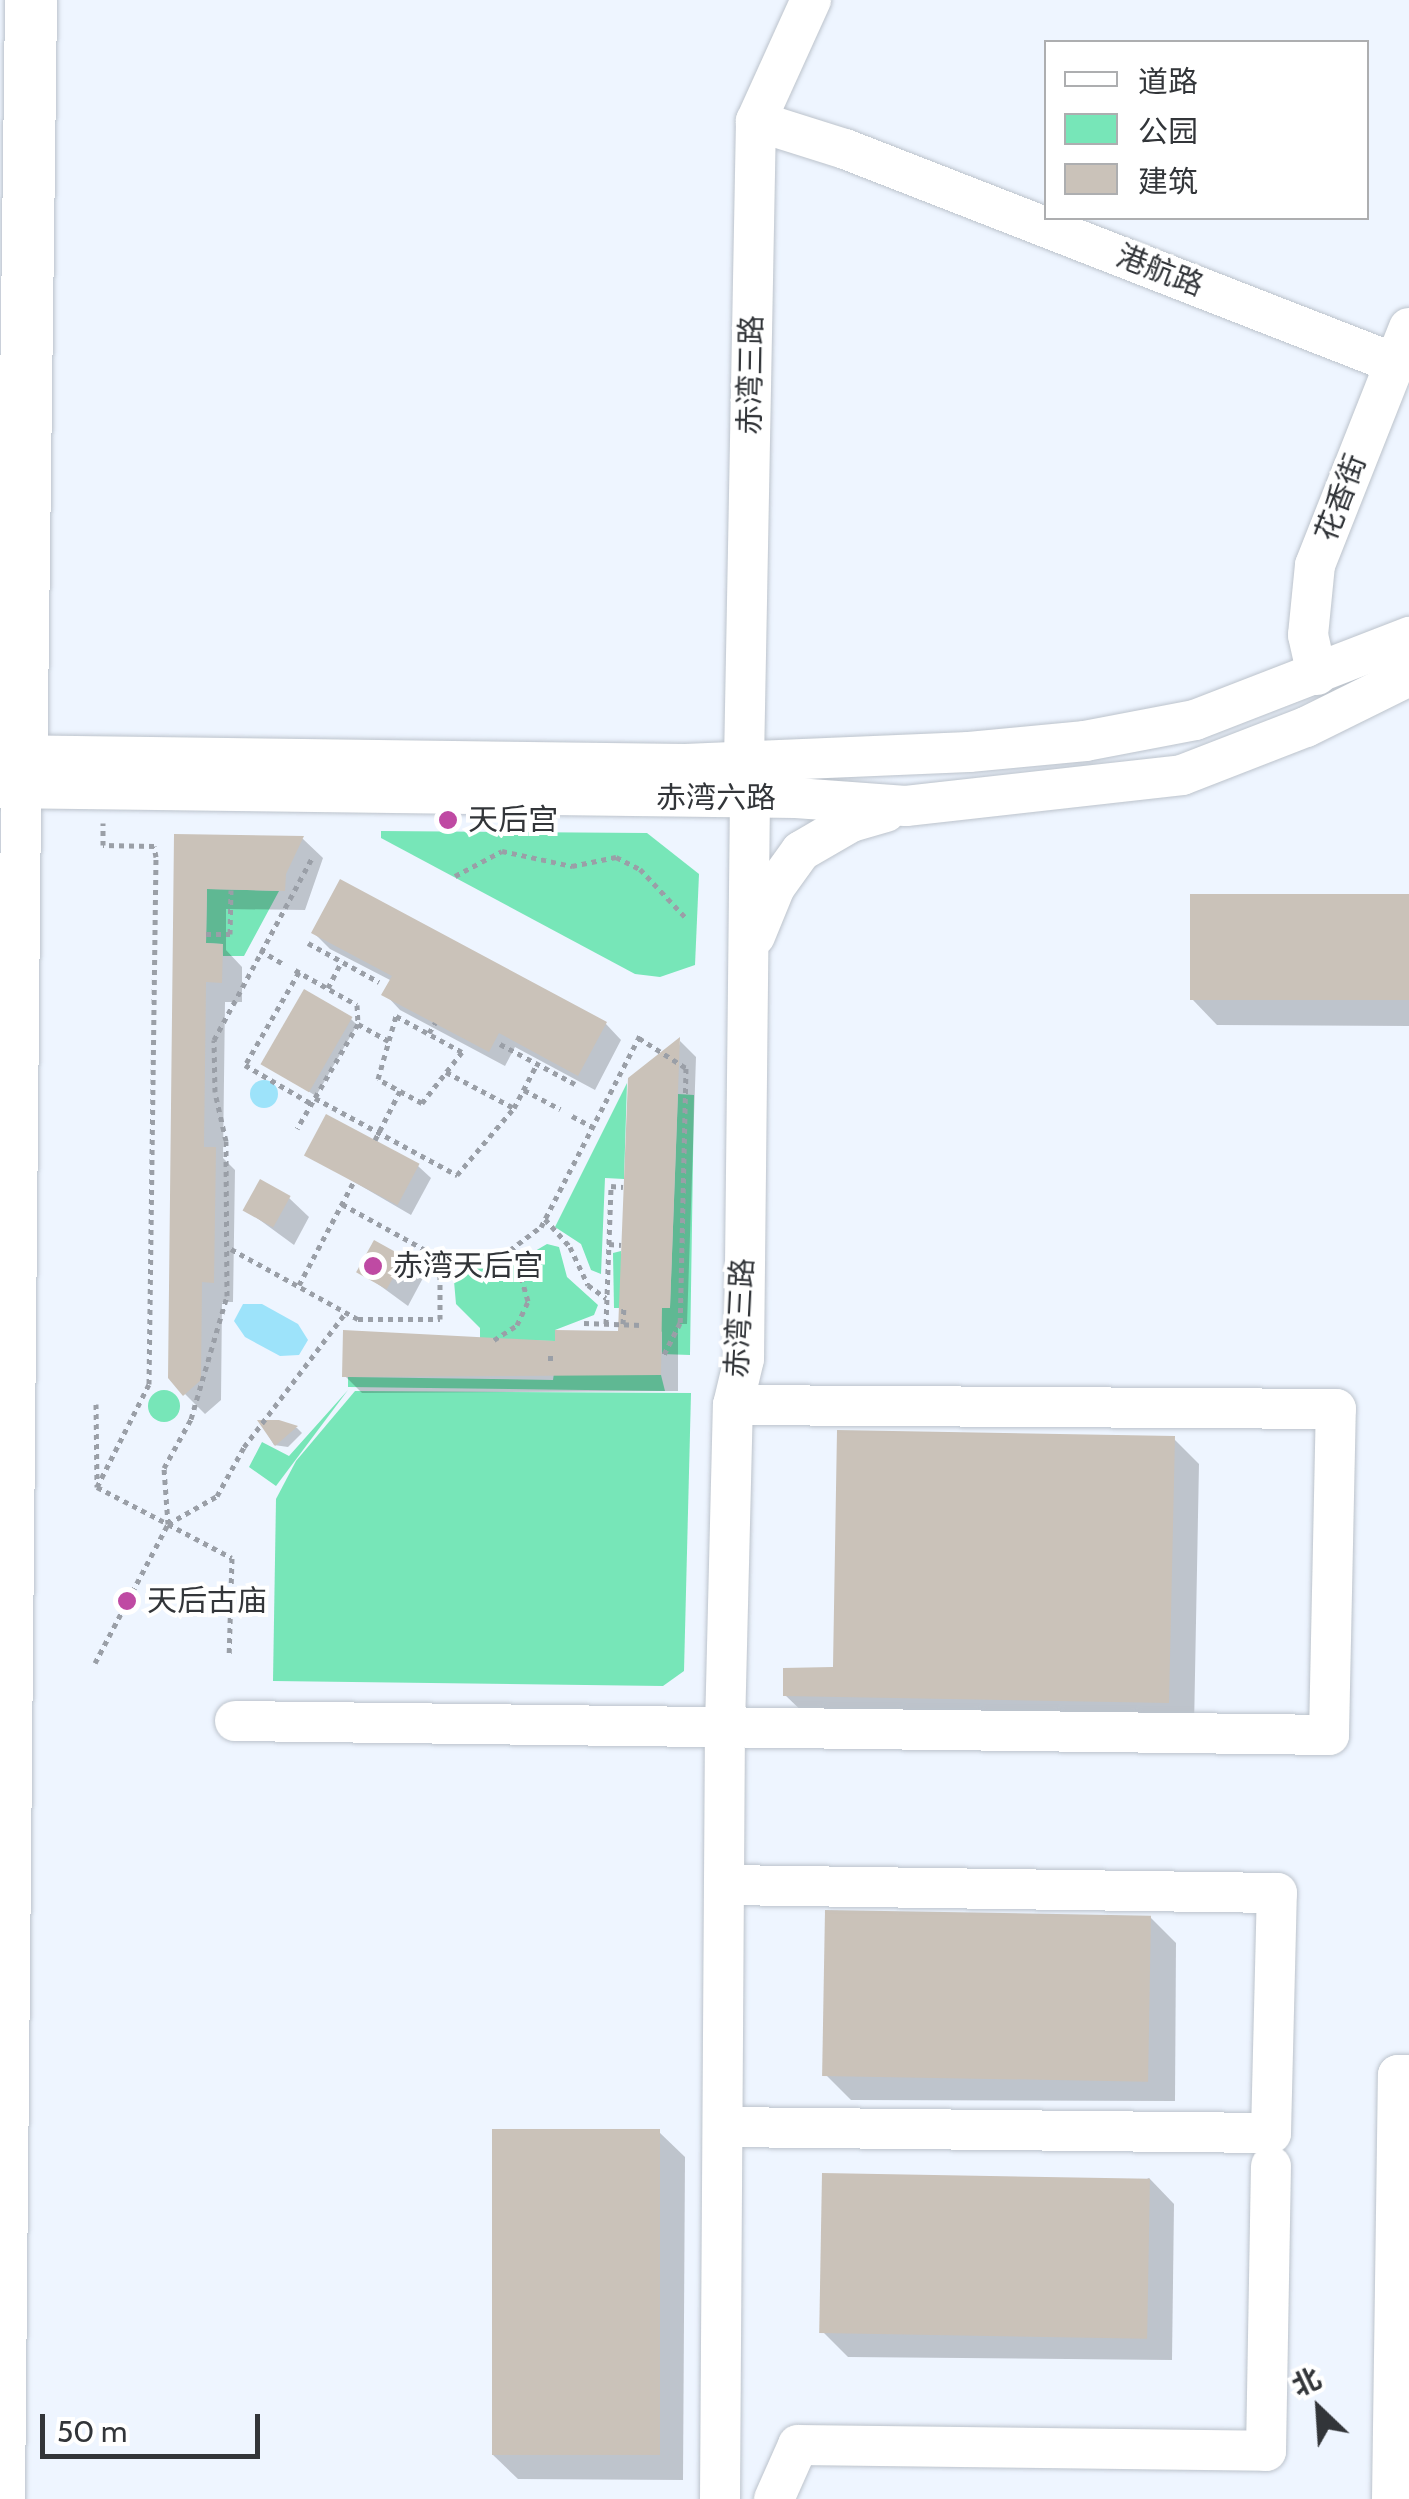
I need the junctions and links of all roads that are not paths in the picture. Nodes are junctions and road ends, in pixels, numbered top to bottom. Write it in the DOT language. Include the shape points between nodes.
graph roads {
  1 [pos="32,0"];
  2 [pos="811,0"];
  3 [pos="756,121"];
  4 [pos="1402,346"];
  5 [pos="1409,637"];
  6 [pos="1317,675"];
  7 [pos="1409,676"];
  8 [pos="11,772"];
  9 [pos="740,786"];
  10 [pos="906,806"];
  11 [pos="747,959"];
  12 [pos="733,1405"];
  13 [pos="235,1721"];
  14 [pos="6,1722"];
  15 [pos="725,1728"];
  16 [pos="724,1885"];
  17 [pos="1409,2075"];
  18 [pos="723,2127"];
  19 [pos="1271,2166"];
  20 [pos="5,2499"];
  21 [pos="720,2499"];
  22 [pos="774,2499"];
  23 [pos="1392,2499"];
  1 -- 8 [label="main road"];
  2 -- 3 [label="street, 赤湾三路"];
  3 -- 4 [label="street, 港航路"];
  3 -- 9 [label="street, 赤湾三路"];
  4 -- 6 [label="street, 花香街" via="1316,565 1308,635"];
  5 -- 6 [label="street, 赤湾六路"];
  6 -- 9 [label="street, 赤湾六路" via="1195,720 1085,742"];
  7 -- 10 [label="street, 赤湾六路" via="1306,727 1182,775"];
  8 -- 9 [label="street, 赤湾六路"];
  8 -- 14 [label="street"];
  9 -- 10 [label="street, 赤湾六路"];
  9 -- 11 [label="street, 赤湾三路"];
  9 -- 12 [label="street, 赤湾三路" via="722,1355"];
  10 -- 11 [label="street" via="851,822 800,851 775,887"];
  11 -- 12 [label="street, 赤湾三路" via="744,1359"];
  12 -- 15 [label="street"];
  12 -- 15 [label="street" via="1336,1409 1330,1716 1329,1735"];
  13 -- 15 [label="street"];
  14 -- 20 [label="street"];
  15 -- 16 [label="street"];
  16 -- 18 [label="street"];
  16 -- 18 [label="street" via="1277,1893 1271,2133"];
  17 -- 23 [label="street" via="1398,2075"];
  18 -- 21 [label="street"];
  19 -- 22 [label="street" via="1266,2450 798,2444"];
}
